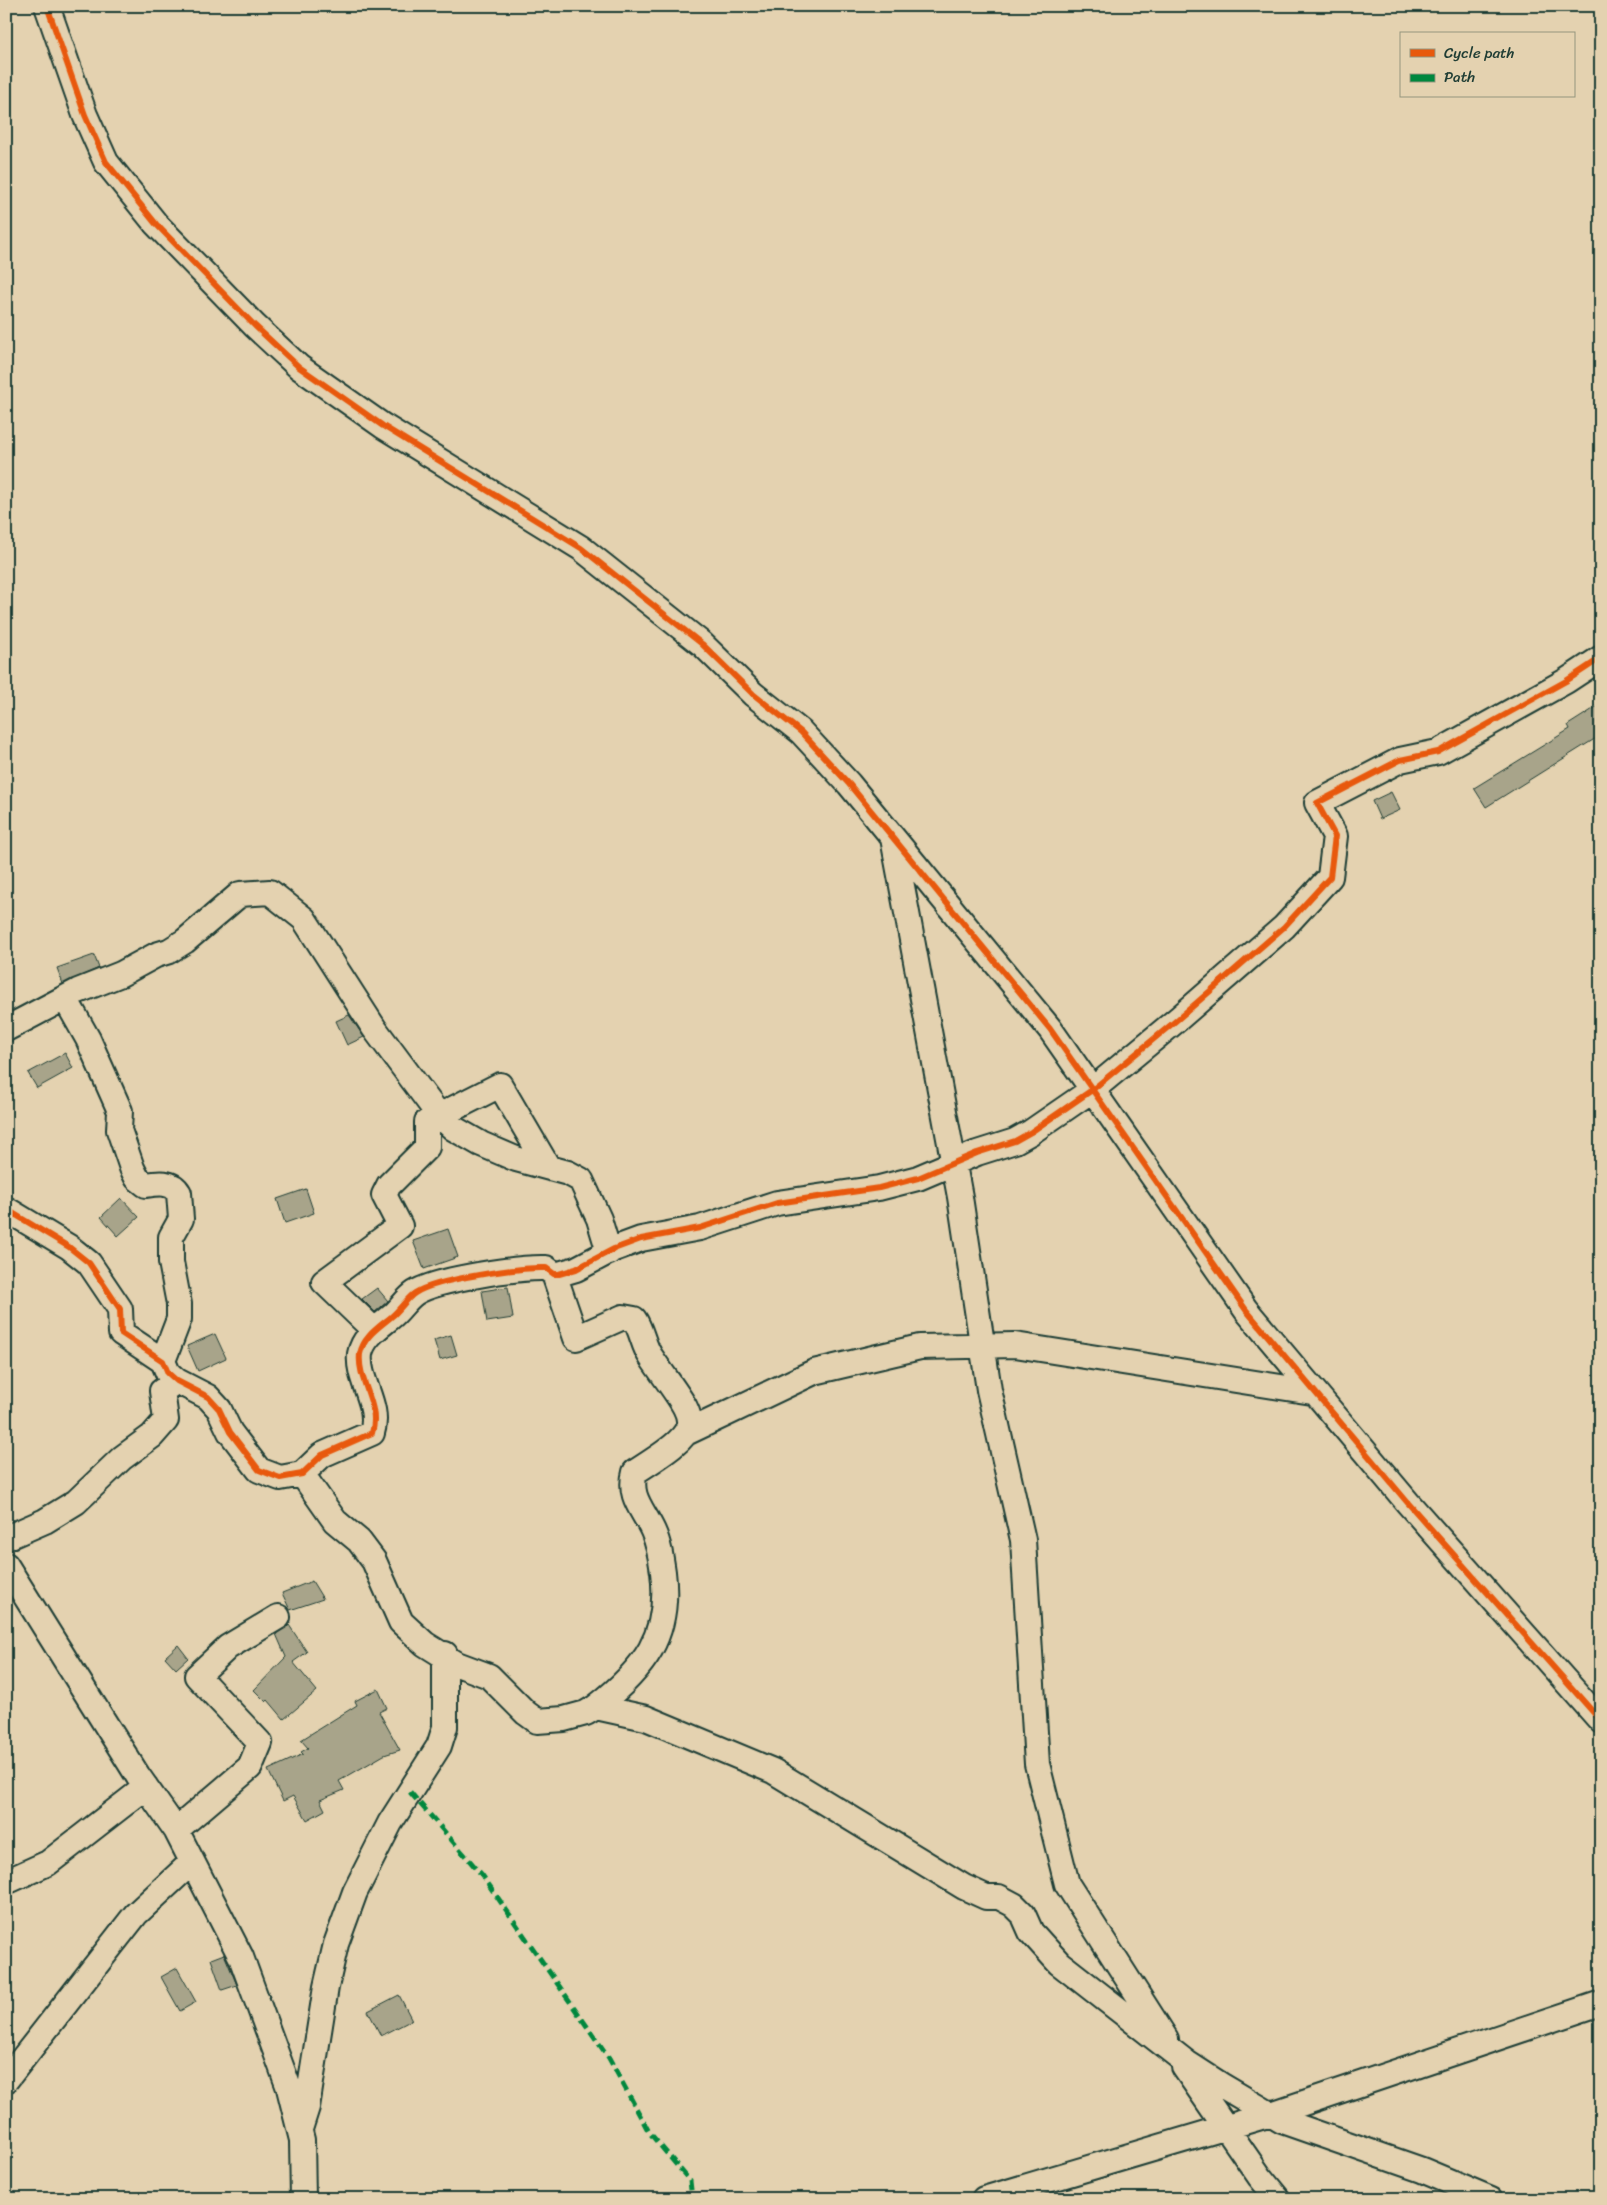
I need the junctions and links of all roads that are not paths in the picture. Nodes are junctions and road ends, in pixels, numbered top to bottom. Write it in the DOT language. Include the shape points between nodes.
graph roads {
  1 [pos="47,6"];
  2 [pos="1601,658"];
  3 [pos="892,836"];
  4 [pos="65,998"];
  5 [pos="6,1029"];
  6 [pos="1092,1090"];
  7 [pos="440,1116"];
  8 [pos="954,1164"];
  9 [pos="548,1168"];
  10 [pos="6,1209"];
  11 [pos="609,1252"];
  12 [pos="554,1274"];
  13 [pos="374,1330"];
  14 [pos="983,1346"];
  15 [pos="163,1361"];
  16 [pos="177,1381"];
  17 [pos="1312,1392"];
  18 [pos="688,1432"];
  19 [pos="302,1474"];
  20 [pos="6,1538"];
  21 [pos="6,1565"];
  22 [pos="278,1617"];
  23 [pos="445,1654"];
  24 [pos="596,1707"];
  25 [pos="1601,1721"];
  26 [pos="146,1787"];
  27 [pos="176,1830"];
  28 [pos="192,1862"];
  29 [pos="6,1882"];
  30 [pos="1601,2003"];
  31 [pos="1177,2055"];
  32 [pos="6,2080"];
  33 [pos="1271,2114"];
  34 [pos="1226,2127"];
  35 [pos="300,2131"];
  36 [pos="303,2199"];
  37 [pos="984,2199"];
  38 [pos="1278,2199"];
  39 [pos="1491,2199"];
  1 -- 3 [label="street" via="85,115 106,162 156,224 256,326 299,367 383,426 580,548 702,644 753,694 801,732"];
  2 -- 6 [label="street" via="1566,682 1438,752 1400,760 1317,803 1335,836 1330,877 1284,927"];
  3 -- 6 [label="street" via="1050,1029"];
  3 -- 8 [label="street"];
  4 -- 5 [label="street"];
  4 -- 7 [label="street" via="169,951 240,894 270,892 304,919 384,1044"];
  4 -- 15 [label="street" via="88,1039 120,1111 122,1143 136,1178 146,1185 161,1183 172,1186 179,1193 181,1219 171,1237 171,1254 179,1319"];
  6 -- 8 [label="street" via="1015,1141"];
  6 -- 17 [label="street" via="1246,1310"];
  7 -- 9 [label="street" via="464,1136 516,1159"];
  7 -- 9 [label="street" via="500,1085"];
  7 -- 13 [label="street" via="427,1122 427,1147 389,1185 384,1195 400,1226 324,1282"];
  8 -- 11 [label="street" via="879,1188 777,1203 700,1228 641,1240"];
  8 -- 14 [label="street"];
  9 -- 11 [label="street" via="581,1180 599,1219"];
  10 -- 15 [label="street" via="69,1247 89,1264 120,1309 121,1333"];
  11 -- 12 [label="street" via="576,1269"];
  12 -- 13 [label="street" via="542,1268 487,1274 442,1284 416,1293"];
  12 -- 18 [label="street" via="576,1338 624,1317 634,1319 650,1356 682,1400 690,1422"];
  13 -- 19 [label="street" via="360,1355 373,1409 375,1424 372,1433 322,1455"];
  14 -- 17 [label="street" via="1016,1345"];
  14 -- 18 [label="street" via="920,1347 814,1372"];
  14 -- 31 [label="street" via="989,1390 1023,1540 1037,1764 1067,1884"];
  15 -- 16 [label="street" via="168,1373"];
  16 -- 19 [label="street" via="208,1397 259,1470 280,1478"];
  16 -- 20 [label="street" via="162,1391 166,1420 152,1436 122,1458 76,1502 45,1521"];
  17 -- 25 [label="street"];
  18 -- 24 [label="street" via="672,1449 635,1472 634,1497 654,1533 660,1552 666,1602 664,1616 659,1634 632,1676"];
  19 -- 23 [label="street" via="335,1521 359,1541 374,1562 401,1622 425,1644"];
  21 -- 26 [label="street"];
  22 -- 27 [label="street" via="228,1647 197,1676 260,1743 250,1767"];
  23 -- 24 [label="street" via="457,1664 489,1676 537,1721 564,1719"];
  23 -- 35 [label="street" via="445,1727 440,1746 390,1824 355,1892 336,1944"];
  24 -- 31 [label="street" via="646,1718 766,1768 964,1887 1014,1905 1023,1914 1031,1932 1059,1963"];
  26 -- 27 [label="street"];
  26 -- 29 [label="street" via="48,1863"];
  27 -- 28 [label="street"];
  28 -- 32 [label="street" via="136,1914"];
  28 -- 35 [label="street" via="241,1957 289,2088"];
  30 -- 33 [label="street"];
  31 -- 33 [label="street"];
  31 -- 34 [label="street"];
  33 -- 34 [label="street"];
  33 -- 39 [label="street" via="1299,2128 1414,2167"];
  34 -- 37 [label="street"];
  34 -- 38 [label="street"];
  35 -- 36 [label="street"];
}
